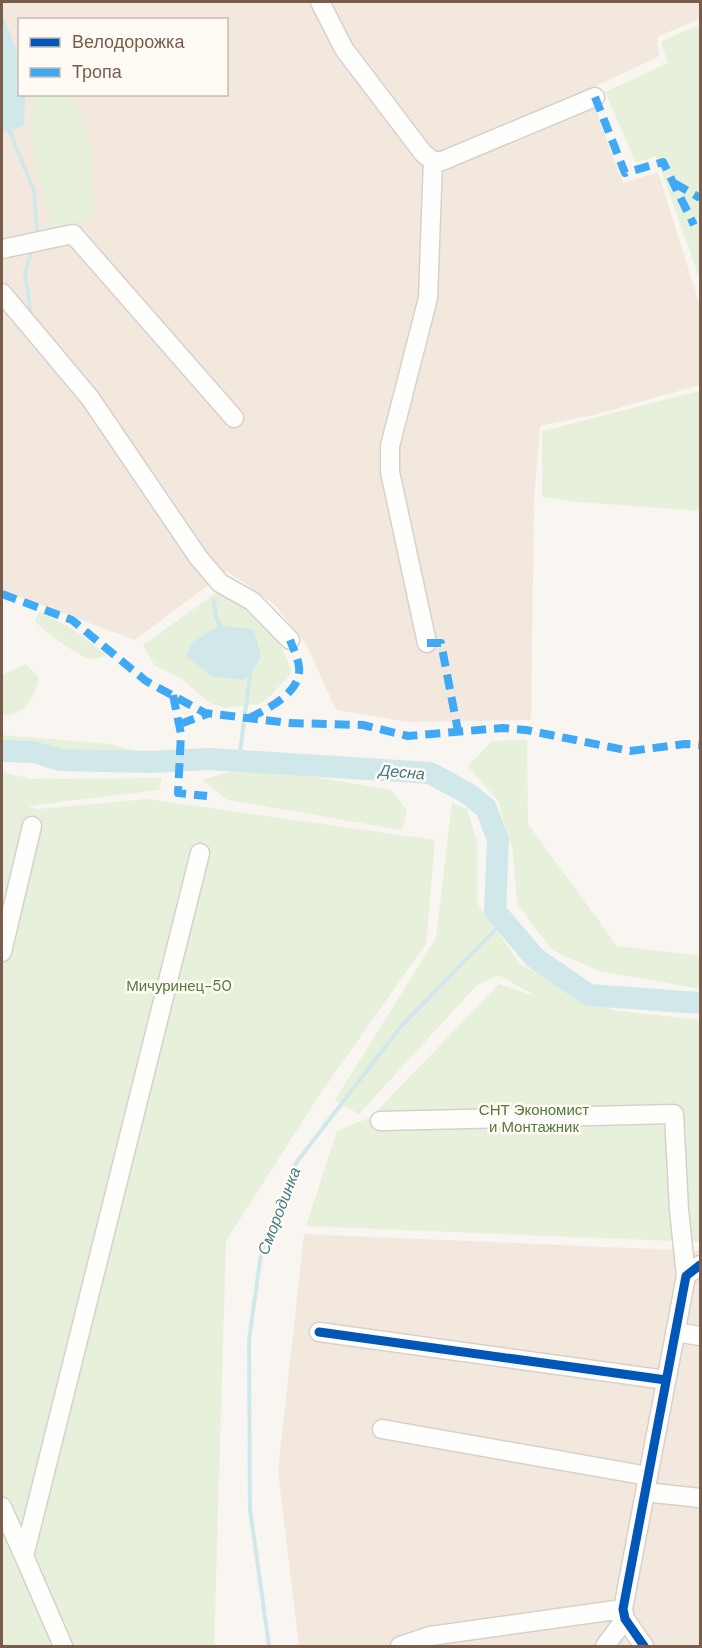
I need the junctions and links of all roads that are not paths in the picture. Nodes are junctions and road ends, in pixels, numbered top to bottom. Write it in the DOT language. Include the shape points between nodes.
graph roads {
  1 [pos="320,2"];
  2 [pos="595,97"];
  3 [pos="433,161"];
  4 [pos="2,249"];
  5 [pos="2,293"];
  6 [pos="234,418"];
  7 [pos="290,640"];
  8 [pos="427,643"];
  9 [pos="32,826"];
  10 [pos="200,853"];
  11 [pos="2,952"];
  12 [pos="380,1121"];
  13 [pos="700,1265"];
  14 [pos="686,1276"];
  15 [pos="319,1332"];
  16 [pos="675,1332"];
  17 [pos="700,1336"];
  18 [pos="666,1380"];
  19 [pos="382,1429"];
  20 [pos="647,1484"];
  21 [pos="700,1498"];
  22 [pos="2,1507"];
  23 [pos="24,1556"];
  24 [pos="624,1614"];
  25 [pos="63,1647"];
  26 [pos="400,1647"];
  27 [pos="605,1647"];
  28 [pos="644,1647"];
  1 -- 3 [label="street" via="344,49"];
  2 -- 3 [label="street"];
  3 -- 8 [label="street" via="428,298 390,446 390,472"];
  4 -- 6 [label="street" via="73,234"];
  5 -- 7 [label="street" via="90,398 198,557 220,583 252,601"];
  9 -- 11 [label="street"];
  10 -- 23 [label="street"];
  12 -- 14 [label="street" via="674,1114"];
  13 -- 14 [label="street"];
  14 -- 16 [label="street"];
  15 -- 18 [label="street"];
  16 -- 17 [label="street"];
  16 -- 18 [label="street"];
  18 -- 20 [label="street"];
  19 -- 20 [label="street"];
  20 -- 21 [label="street"];
  20 -- 24 [label="street"];
  22 -- 23 [label="street"];
  23 -- 25 [label="street"];
  24 -- 26 [label="street" via="430,1636"];
  24 -- 27 [label="street"];
  24 -- 28 [label="street"];
}
